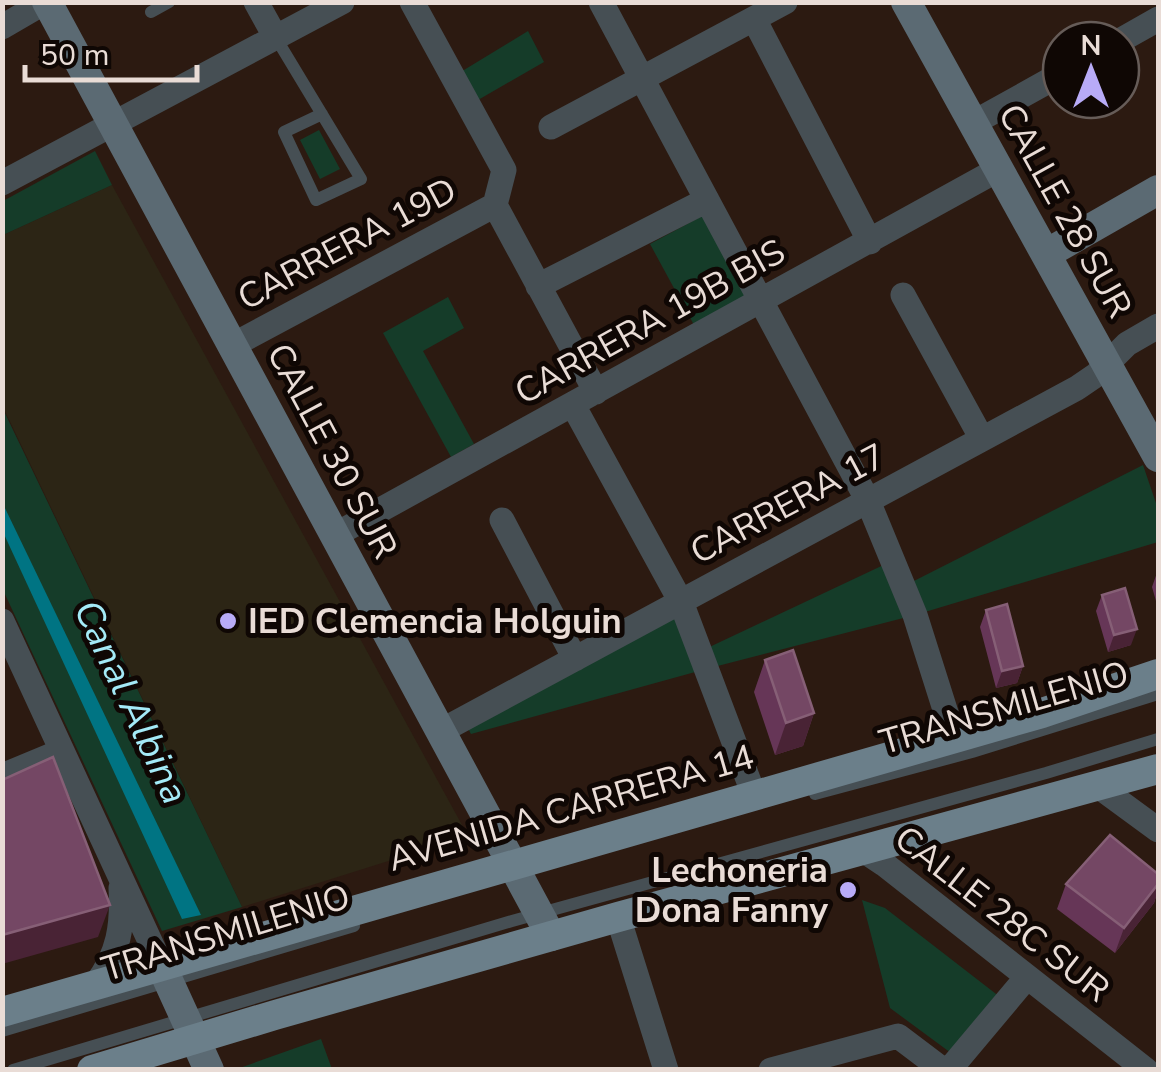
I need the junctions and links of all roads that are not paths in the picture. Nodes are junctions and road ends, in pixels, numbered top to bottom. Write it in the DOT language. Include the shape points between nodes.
graph roads {
  1 [pos="46,2"];
  2 [pos="169,2"];
  3 [pos="256,2"];
  4 [pos="342,2"];
  5 [pos="412,2"];
  6 [pos="601,2"];
  7 [pos="785,2"];
  8 [pos="906,2"];
  9 [pos="151,12"];
  10 [pos="754,19"];
  11 [pos="2,27"];
  12 [pos="276,38"];
  13 [pos="642,79"];
  14 [pos="1041,85"];
  15 [pos="322,114"];
  16 [pos="973,123"];
  17 [pos="113,125"];
  18 [pos="552,128"];
  19 [pos="998,170"];
  20 [pos="2,184"];
  21 [pos="1158,190"];
  22 [pos="707,200"];
  23 [pos="495,205"];
  24 [pos="870,242"];
  25 [pos="1046,254"];
  26 [pos="538,286"];
  27 [pos="903,296"];
  28 [pos="761,302"];
  29 [pos="1158,326"];
  30 [pos="232,345"];
  31 [pos="1107,363"];
  32 [pos="584,398"];
  33 [pos="982,439"];
  34 [pos="1158,456"];
  35 [pos="868,501"];
  36 [pos="502,520"];
  37 [pos="335,535"];
  38 [pos="681,602"];
  39 [pos="3,622"];
  40 [pos="575,659"];
  41 [pos="1158,674"];
  42 [pos="1158,694"];
  43 [pos="441,732"];
  44 [pos="954,738"];
  45 [pos="1158,739"];
  46 [pos="62,751"];
  47 [pos="1158,769"];
  48 [pos="2,776"];
  49 [pos="1098,786"];
  50 [pos="754,795"];
  51 [pos="792,800"];
  52 [pos="1158,830"];
  53 [pos="684,831"];
  54 [pos="863,850"];
  55 [pos="516,871"];
  56 [pos="120,878"];
  57 [pos="475,891"];
  58 [pos="618,917"];
  59 [pos="368,922"];
  60 [pos="545,925"];
  61 [pos="165,973"];
  62 [pos="1027,977"];
  63 [pos="96,984"];
  64 [pos="2,1012"];
  65 [pos="190,1028"];
  66 [pos="2,1032"];
  67 [pos="13,1070"];
  68 [pos="92,1070"];
  69 [pos="209,1070"];
  70 [pos="666,1070"];
  71 [pos="771,1070"];
  72 [pos="946,1070"];
  73 [pos="1146,1070"];
  1 -- 11 [label="street"];
  1 -- 17 [label="main road, CALLE 30 SUR"];
  2 -- 9 [label="lane"];
  3 -- 12 [label="street"];
  4 -- 12 [label="street"];
  5 -- 23 [label="street" via="504,170"];
  6 -- 13 [label="street"];
  7 -- 10 [label="street"];
  8 -- 16 [label="main road, CALLE 28 SUR"];
  10 -- 13 [label="street"];
  10 -- 24 [label="street"];
  12 -- 15 [label="lane"];
  12 -- 17 [label="street"];
  13 -- 18 [label="street"];
  13 -- 22 [label="street"];
  14 -- 16 [label="street"];
  15 -- 15 [label="lane" via="284,132 316,200 361,178"];
  16 -- 19 [label="main road, CALLE 28 SUR"];
  17 -- 20 [label="street"];
  17 -- 30 [label="main road, CALLE 30 SUR"];
  19 -- 24 [label="street, CARRERA 19B BIS"];
  19 -- 25 [label="main road, CALLE 28 SUR"];
  21 -- 25 [label="main road"];
  22 -- 26 [label="street"];
  22 -- 28 [label="street"];
  23 -- 26 [label="street"];
  23 -- 30 [label="street, CARRERA 19D"];
  24 -- 28 [label="street, CARRERA 19B BIS"];
  25 -- 31 [label="main road, CALLE 28 SUR"];
  26 -- 32 [label="street"];
  27 -- 33 [label="street"];
  28 -- 32 [label="street, CARRERA 19B BIS"];
  28 -- 35 [label="street"];
  29 -- 31 [label="street, CARRERA 17"];
  30 -- 37 [label="main road, CALLE 30 SUR"];
  31 -- 33 [label="street, CARRERA 17" via="1086,382"];
  31 -- 34 [label="main road, CALLE 28 SUR"];
  32 -- 37 [label="street, CARRERA 19B BIS"];
  32 -- 38 [label="street"];
  33 -- 35 [label="street, CARRERA 17"];
  35 -- 38 [label="street, CARRERA 17"];
  35 -- 44 [label="street" via="915,615"];
  36 -- 40 [label="street"];
  37 -- 43 [label="main road, CALLE 30 SUR"];
  38 -- 40 [label="street, CARRERA 17"];
  38 -- 50 [label="street"];
  39 -- 46 [label="street"];
  40 -- 43 [label="street, CARRERA 17"];
  41 -- 44 [label="main road, AVENIDA CARRERA 14"];
  42 -- 51 [label="lane, TRANSMILENIO"];
  43 -- 55 [label="main road, CALLE 30 SUR"];
  44 -- 50 [label="main road, AVENIDA CARRERA 14"];
  45 -- 60 [label="lane, TRANSMILENIO"];
  46 -- 48 [label="street"];
  46 -- 56 [label="street"];
  47 -- 49 [label="main road"];
  49 -- 52 [label="street"];
  49 -- 54 [label="main road"];
  50 -- 55 [label="main road, AVENIDA CARRERA 14"];
  53 -- 55 [label="lane"];
  54 -- 58 [label="main road"];
  54 -- 62 [label="street, CALLE 28C SUR"];
  55 -- 57 [label="lane"];
  55 -- 60 [label="main road, CALLE 30 SUR"];
  55 -- 61 [label="main road, AVENIDA CARRERA 14"];
  56 -- 61 [label="street"];
  56 -- 63 [label="street" via="119,939"];
  58 -- 60 [label="main road"];
  58 -- 70 [label="street"];
  59 -- 61 [label="lane, TRANSMILENIO"];
  60 -- 65 [label="main road"];
  61 -- 63 [label="main road, AVENIDA CARRERA 14"];
  61 -- 65 [label="main road"];
  61 -- 66 [label="lane, TRANSMILENIO"];
  62 -- 72 [label="street"];
  62 -- 73 [label="street, CALLE 28C SUR"];
  63 -- 64 [label="main road, AVENIDA CARRERA 14"];
  65 -- 67 [label="lane, TRANSMILENIO"];
  65 -- 68 [label="main road"];
  65 -- 69 [label="main road"];
  71 -- 72 [label="street" via="898,1036"];
}
